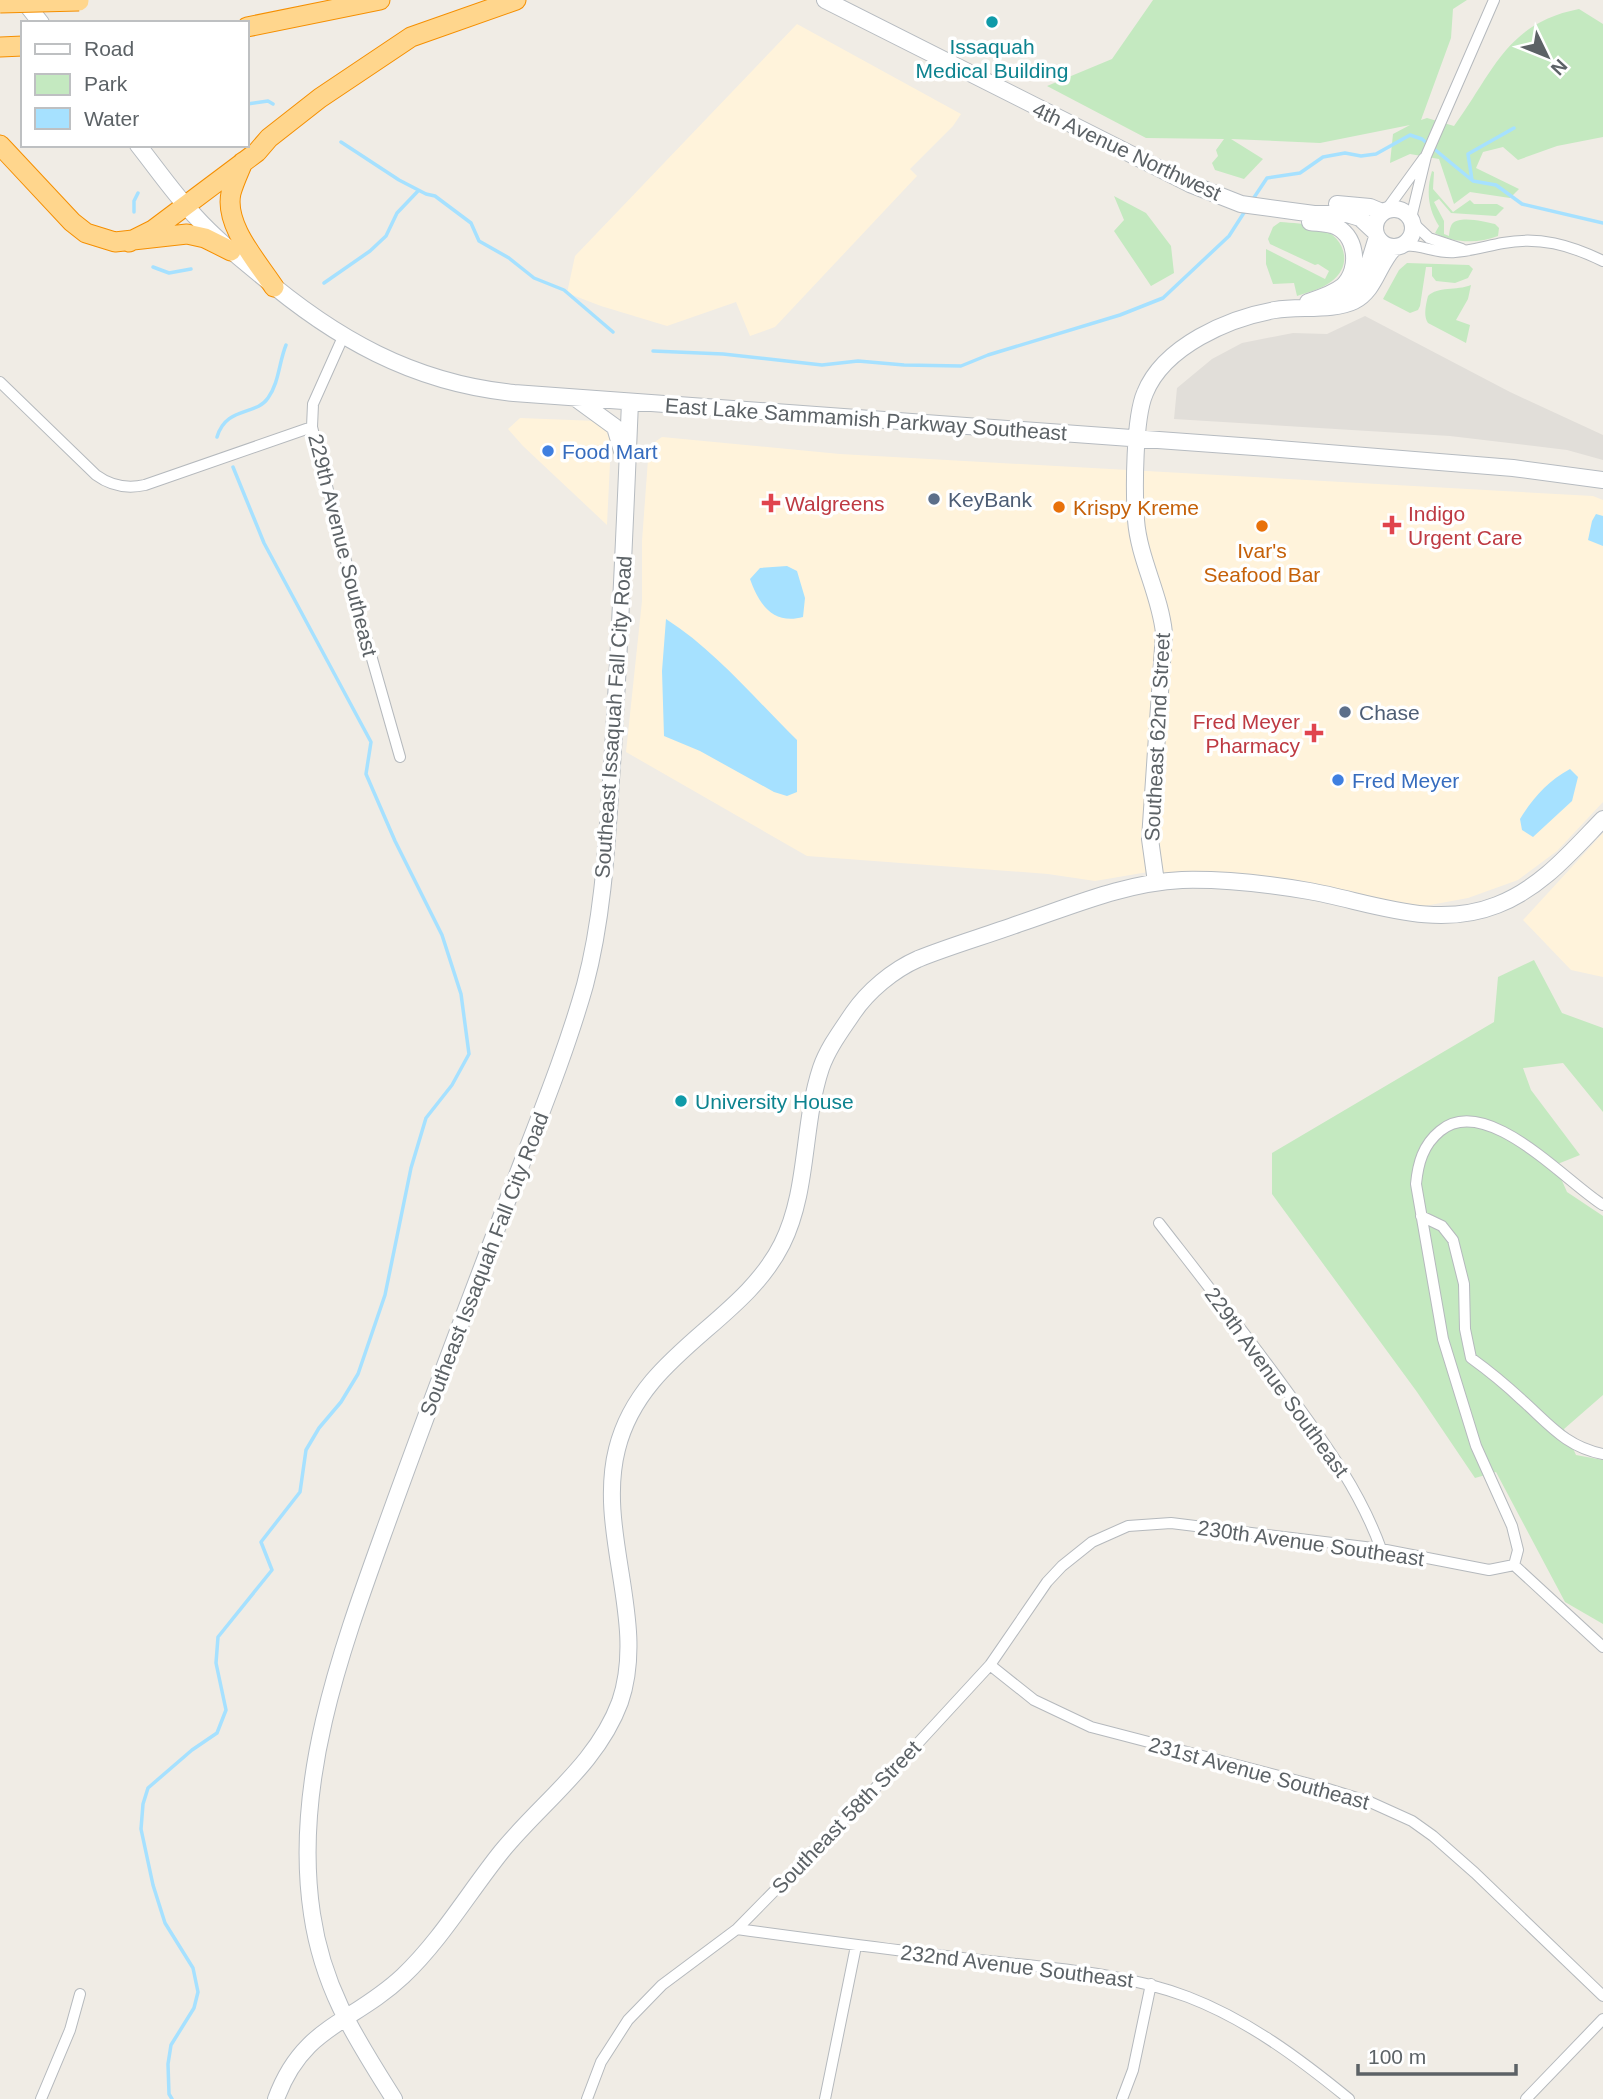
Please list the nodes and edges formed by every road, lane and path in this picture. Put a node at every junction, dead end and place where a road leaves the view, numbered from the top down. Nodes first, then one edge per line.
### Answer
1 (23, 0) edge
2 (92, 0) edge
3 (380, 0) edge
4 (516, 0) edge
5 (825, 0) edge
6 (1494, 0) edge
7 (79, 1) edge
8 (0, 3) edge
9 (39, 21) edge
10 (248, 27) edge
11 (0, 145) edge
12 (140, 147) edge
13 (250, 157) junction
14 (1416, 176) junction
15 (186, 206) junction
16 (1265, 210) junction
17 (1284, 210) junction
18 (1385, 211) junction
19 (1412, 220) junction
20 (1376, 234) junction
21 (129, 242) junction
22 (1398, 246) junction
23 (231, 251) junction
24 (1468, 251) junction
25 (1603, 261) edge
26 (274, 287) junction
27 (1332, 306) junction
28 (1296, 307) junction
29 (343, 337) junction
30 (0, 382) edge
31 (574, 398) junction
32 (630, 402) junction
33 (312, 427) junction
34 (1137, 439) junction
35 (626, 478) junction
36 (1603, 480) edge
37 (400, 757) dead end
38 (1603, 819) edge
39 (1156, 882) junction
40 (1603, 1205) edge
41 (1421, 1216) junction
42 (1159, 1223) dead end
43 (1603, 1454) edge
44 (1107, 1533) joint
45 (1381, 1549) junction
46 (1514, 1565) junction
47 (1603, 1647) edge
48 (990, 1665) junction
49 (737, 1928) junction
50 (856, 1946) junction
51 (1151, 1984) junction
52 (80, 1994) dead end
53 (1603, 1996) edge
54 (344, 2018) junction
55 (1603, 2019) edge
56 (41, 2099) edge
57 (276, 2099) edge
58 (394, 2099) edge
59 (587, 2099) edge
60 (825, 2099) edge
61 (1122, 2099) edge
62 (1349, 2099) edge
63 (1526, 2099) edge

1 - 9 main road
2 - 7 highway
3 - 10 highway
4 - 13 highway
5 - 16 main road, 4th Avenue Northwest
6 - 14 street
7 - 8 highway, bridge
11 - 21 highway
12 - 15 main road, East Lake Sammamish Parkway Southeast
13 - 15 highway
13 - 26 highway
14 - 18 street
14 - 19 street
15 - 21 highway
15 - 23 main road, East Lake Sammamish Parkway Southeast
16 - 17 main road
16 - 28 main road
17 - 18 main road
17 - 20 main road
18 - 19 main road
18 - 20 main road
19 - 22 main road
19 - 24 street
20 - 22 main road
20 - 27 main road
21 - 23 highway
22 - 24 street
22 - 27 main road, Southeast 62nd Street
23 - 26 main road, East Lake Sammamish Parkway Southeast
24 - 25 street
26 - 29 main road, East Lake Sammamish Parkway Southeast
27 - 28 main road, Southeast 62nd Street
28 - 34 main road, Southeast 62nd Street
29 - 31 main road, East Lake Sammamish Parkway Southeast
29 - 33 street, 229th Avenue Southeast
30 - 33 street
31 - 32 main road, East Lake Sammamish Parkway Southeast
31 - 35 main road
32 - 34 main road, East Lake Sammamish Parkway Southeast
32 - 35 main road, Southeast Issaquah Fall City Road
33 - 37 street, 229th Avenue Southeast
34 - 36 main road, East Lake Sammamish Parkway Southeast
34 - 39 main road, Southeast 62nd Street
35 - 54 main road, Southeast Issaquah Fall City Road
38 - 39 main road
39 - 54 main road
40 - 41 street
41 - 43 street
41 - 46 street
42 - 45 street, 229th Avenue Southeast
44 - 45 street, 230th Avenue Southeast
44 - 48 street, Southeast 58th Street
45 - 46 street, 230th Avenue Southeast
46 - 47 street
48 - 49 street, Southeast 58th Street
48 - 53 street, 231st Avenue Southeast
49 - 50 street, 232nd Avenue Southeast
49 - 59 street, Southeast 58th Street
50 - 51 street, 232nd Avenue Southeast
50 - 60 street
51 - 61 street
51 - 62 street, 232nd Avenue Southeast
52 - 56 street
54 - 57 main road
54 - 58 main road, Southeast Issaquah Fall City Road
55 - 63 street

